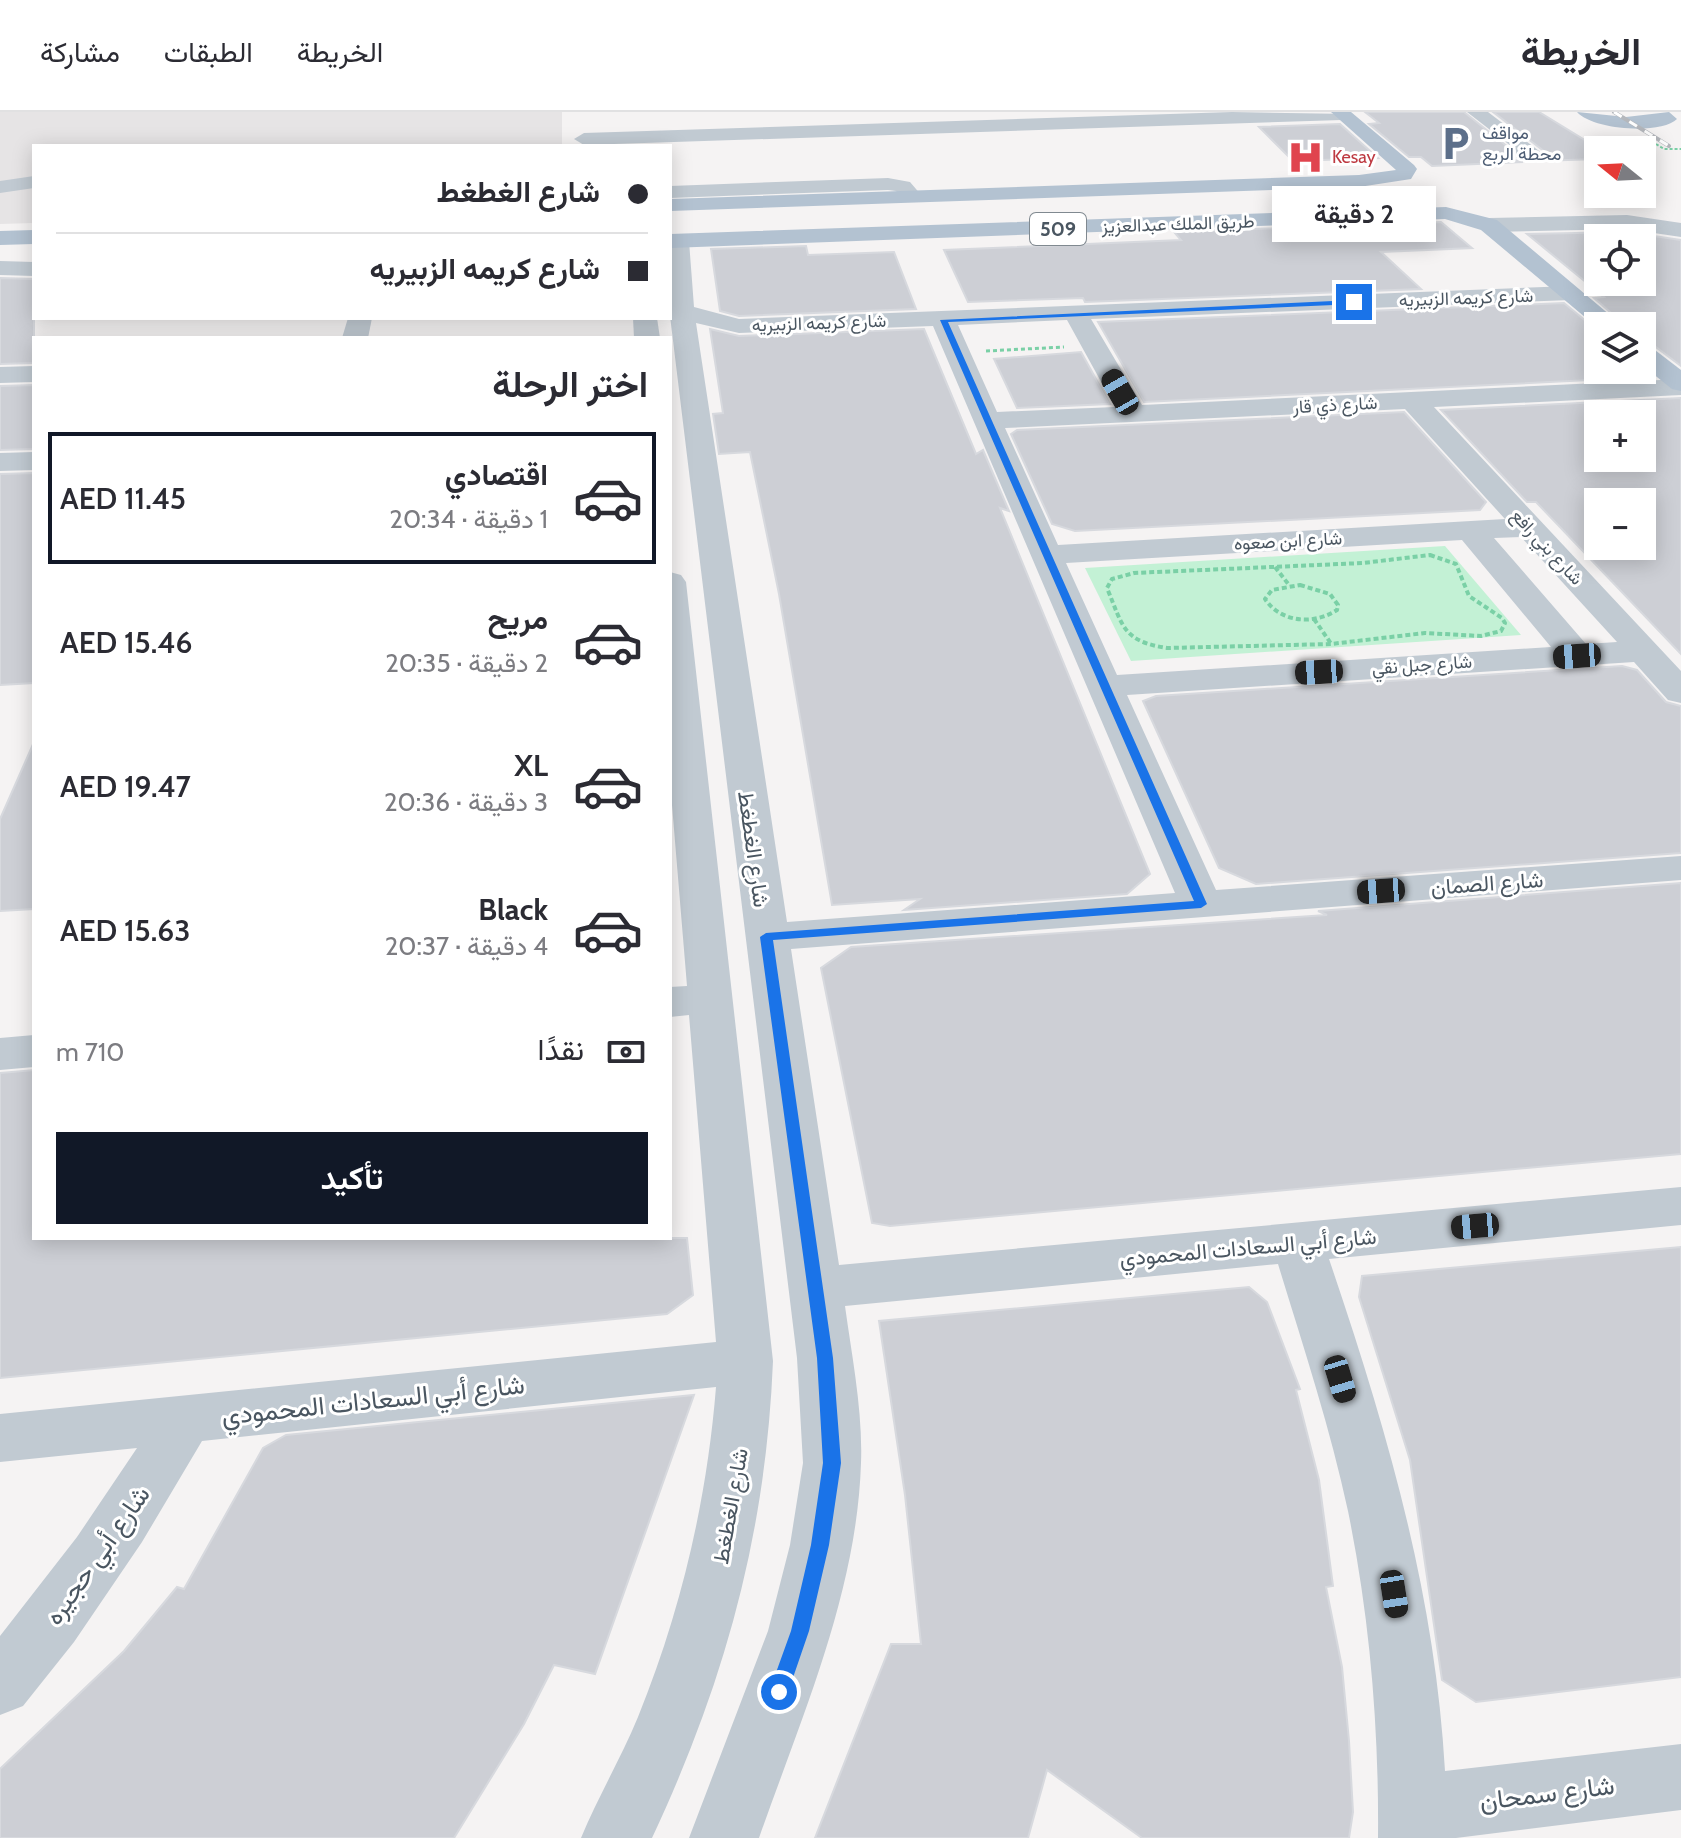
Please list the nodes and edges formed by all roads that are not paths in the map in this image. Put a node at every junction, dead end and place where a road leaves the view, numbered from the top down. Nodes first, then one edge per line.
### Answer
1 (710, 112) edge
2 (1476, 112) edge
3 (1586, 112) edge
4 (1655, 112) edge
5 (1341, 113) edge
6 (1131, 116) edge
7 (917, 120) edge
8 (715, 135) junction
9 (583, 137) edge
10 (1523, 154) dead end
11 (32, 182) edge
12 (0, 187) edge
13 (672, 192) edge
14 (911, 196) junction
15 (1489, 225) junction
16 (1681, 230) edge
17 (32, 234) edge
18 (0, 236) edge
19 (0, 257) edge
20 (32, 260) edge
21 (32, 260) edge
22 (0, 266) edge
23 (32, 269) edge
24 (672, 278) edge
25 (672, 279) edge
26 (672, 282) edge
27 (1571, 293) junction
28 (672, 306) edge
29 (1594, 312) edge
30 (1076, 314) junction
31 (943, 320) junction
32 (739, 326) junction
33 (680, 360) edge
34 (1656, 364) edge
35 (32, 374) edge
36 (0, 375) edge
37 (1681, 385) edge
38 (1413, 401) junction
39 (1133, 414) junction
40 (988, 421) junction
41 (32, 461) edge
42 (0, 462) edge
43 (1528, 527) junction
44 (1470, 530) junction
45 (1047, 555) junction
46 (672, 622) edge
47 (1643, 651) junction
48 (1577, 656) junction
49 (1105, 686) junction
50 (1681, 692) edge
51 (1681, 868) edge
52 (1201, 904) junction
53 (766, 937) junction
54 (691, 1000) edge
55 (32, 1051) edge
56 (0, 1054) edge
57 (786, 1077) junction
58 (719, 1084) junction
59 (1681, 1206) edge
60 (1298, 1243) junction
61 (815, 1288) junction
62 (745, 1361) junction
63 (184, 1420) junction
64 (0, 1438) edge
65 (0, 1684) edge
66 (1681, 1777) edge
67 (1413, 1823) edge
68 (616, 1838) edge
69 (724, 1838) edge

1 - 8 street
2 - 10 street
3 - 4 main road
5 - 6 street
5 - 14 main road, طريق الملك عبدالعزيز / 509
6 - 7 street
7 - 8 street
8 - 9 street
11 - 12 street
13 - 14 street
14 - 24 main road, طريق الملك عبدالعزيز / 509
15 - 16 street
15 - 25 main road, طريق الملك عبدالعزيز / 509
15 - 27 main road
17 - 18 main road
19 - 20 main road
21 - 22 main road
22 - 23 street
26 - 32 street, شارع كريمه الزبيريه
27 - 29 main road
27 - 30 street, شارع كريمه الزبيريه
28 - 33 street, شارع الغطغط
30 - 31 street, شارع كريمه الزبيريه
30 - 39 street
31 - 32 street, شارع كريمه الزبيريه
31 - 40 street
32 - 33 street, شارع كريمه الزبيريه
33 - 53 street, شارع الغطغط
34 - 37 main road
35 - 36 street
37 - 38 street, شارع ذي قار
38 - 39 street, شارع ذي قار
38 - 43 street, شارع بني رافع
39 - 40 street, شارع ذي قار
40 - 45 street
41 - 42 street
43 - 44 street, شارع ابن صعوه
43 - 47 street, شارع بني رافع
44 - 45 street, شارع ابن صعوه
44 - 48 street
45 - 49 street
46 - 54 street, شارع الغطغط
47 - 48 street, شارع جبل نقي
47 - 50 street, شارع بني رافع
48 - 49 street, شارع جبل نقي
49 - 52 street
51 - 52 street, شارع الصمان
52 - 53 street, شارع الصمان
53 - 57 street, شارع الغطغط
54 - 58 street, شارع الغطغط
55 - 56 street
57 - 58 street
57 - 61 street, شارع الغطغط
58 - 62 street, شارع الغطغط
59 - 60 street, شارع أبي السعادات المحمودي
60 - 61 street, شارع أبي السعادات المحمودي
60 - 67 street
61 - 69 street, شارع الغطغط
62 - 63 street, شارع أبي السعادات المحمودي
62 - 68 street, شارع الغطغط
63 - 64 street, شارع أبي السعادات المحمودي
63 - 65 street, شارع أبي حجيره
66 - 67 street, شارع سمحان

